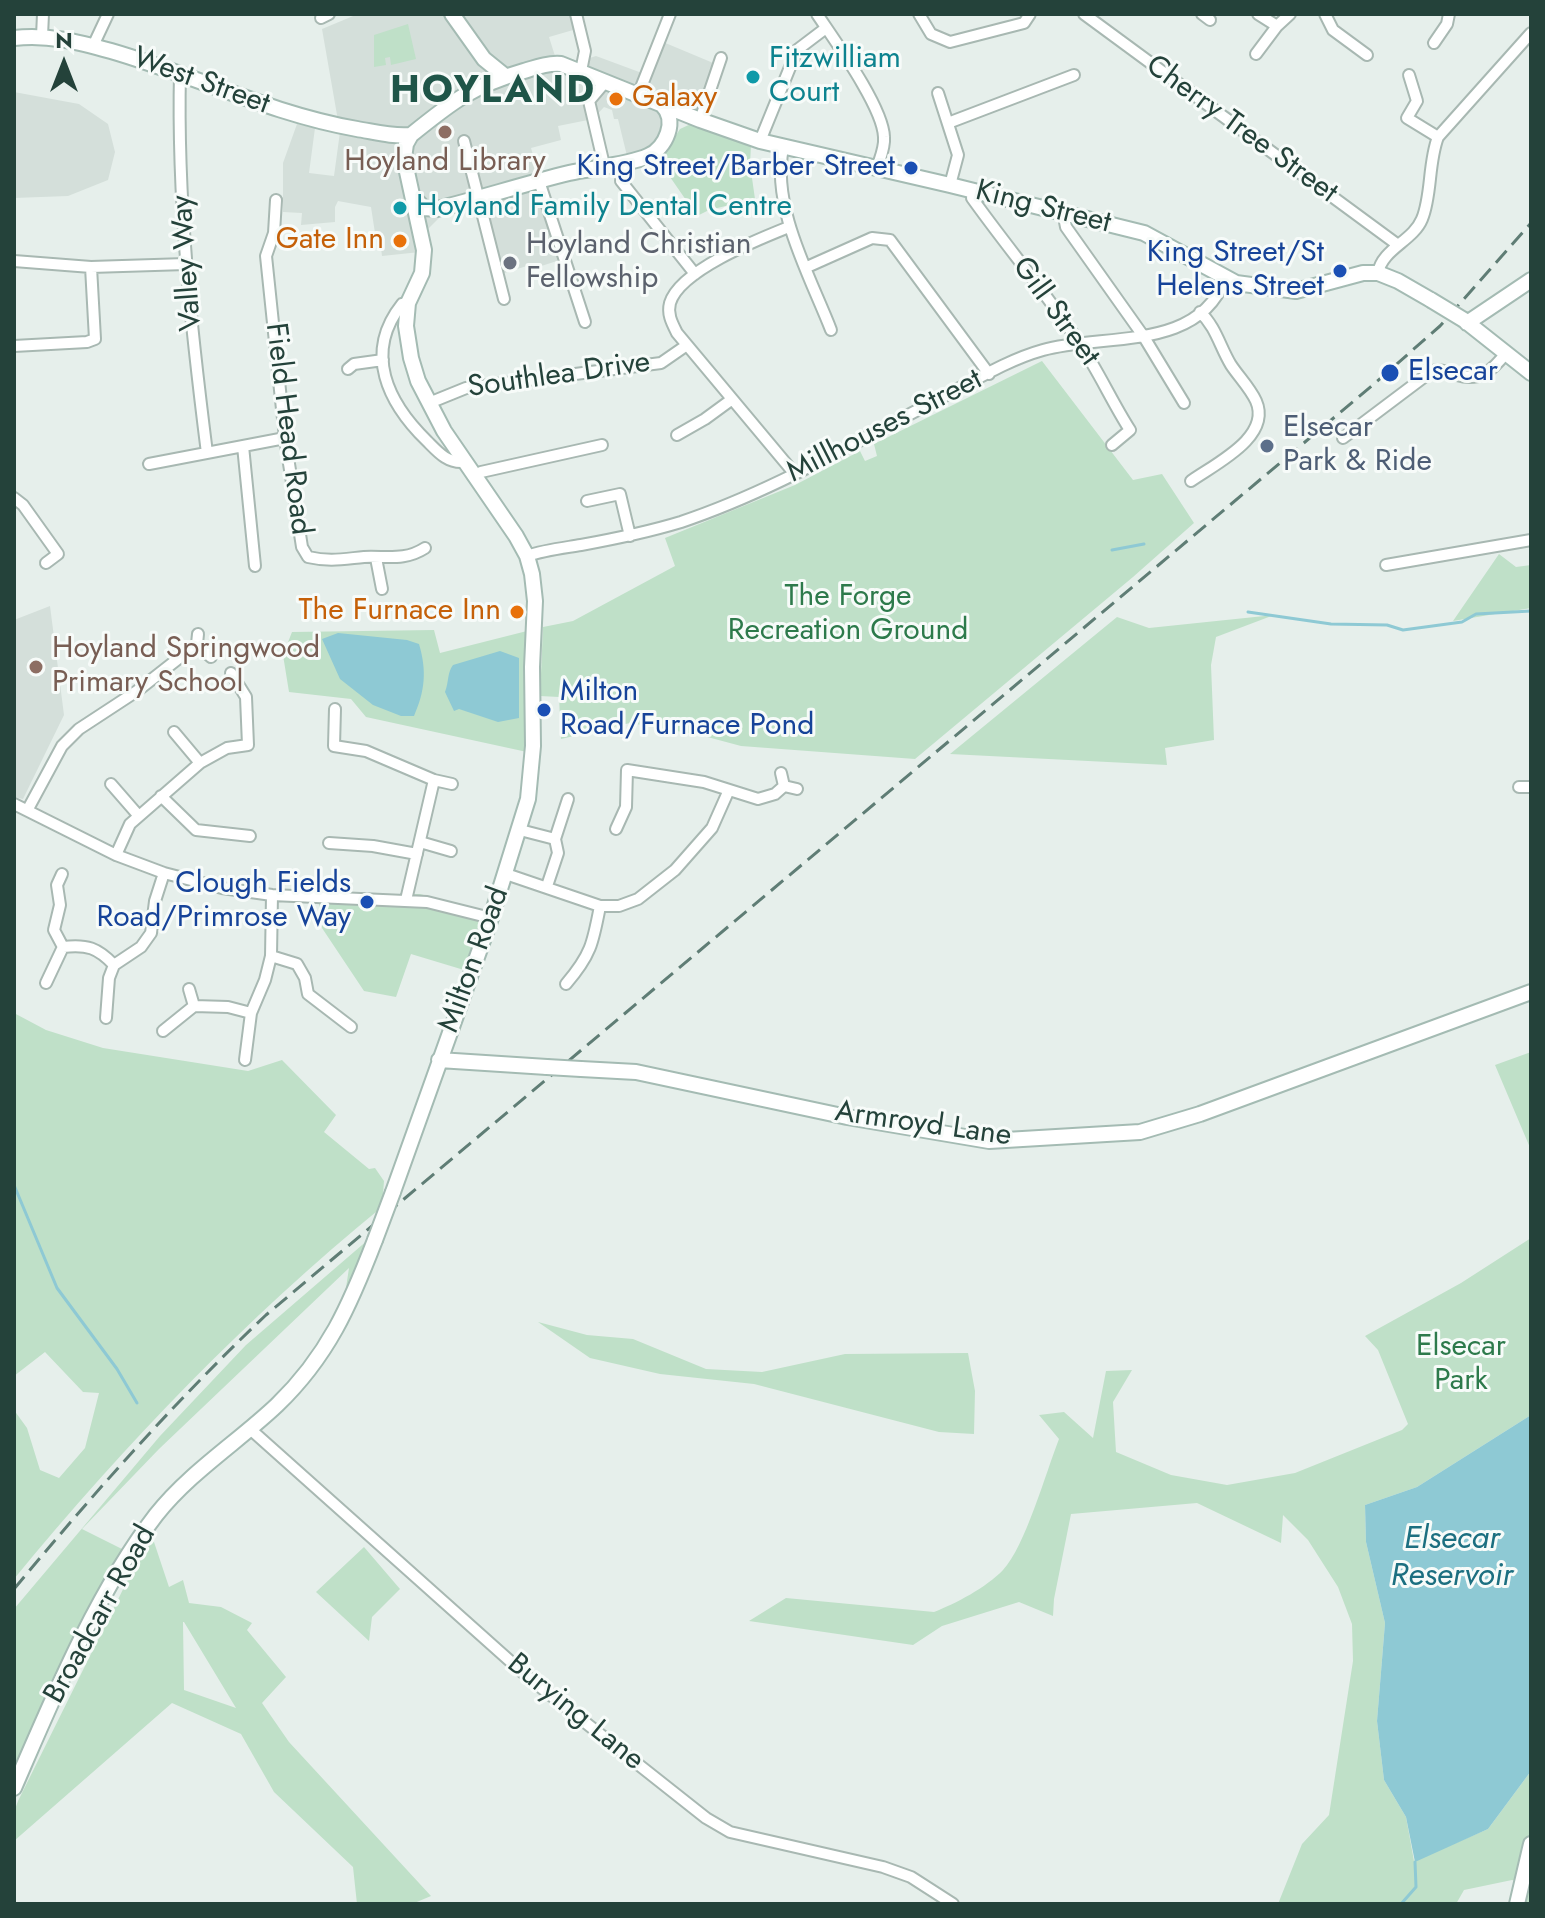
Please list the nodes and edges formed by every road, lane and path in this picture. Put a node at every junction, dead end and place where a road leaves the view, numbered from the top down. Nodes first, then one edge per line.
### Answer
1 (43, 14) edge
2 (108, 14) edge
3 (452, 14) edge
4 (670, 14) edge
5 (817, 14) edge
6 (919, 14) edge
7 (1030, 14) edge
8 (1084, 14) edge
9 (1258, 14) edge
10 (1290, 14) edge
11 (1325, 14) edge
12 (1449, 14) edge
13 (578, 15) edge
14 (1277, 26) junction
15 (826, 28) junction
16 (1531, 33) edge
17 (42, 36) junction
18 (14, 38) edge
19 (1434, 43) dead end
20 (93, 46) junction
21 (1256, 54) dead end
22 (1367, 55) dead end
23 (721, 58) dead end
24 (484, 59) junction
25 (581, 71) junction
26 (180, 73) junction
27 (1074, 75) dead end
28 (1409, 75) dead end
29 (505, 76) junction
30 (606, 81) junction
31 (469, 91) junction
32 (938, 93) dead end
33 (638, 95) junction
34 (662, 105) junction
35 (700, 120) junction
36 (948, 123) junction
37 (669, 129) junction
38 (387, 135) junction
39 (411, 135) junction
40 (1438, 137) junction
41 (464, 141) dead end
42 (760, 141) junction
43 (783, 148) junction
44 (404, 158) junction
45 (604, 165) junction
46 (877, 168) junction
47 (539, 181) junction
48 (621, 181) dead end
49 (950, 185) junction
50 (973, 190) junction
51 (412, 195) junction
52 (480, 197) junction
53 (276, 200) dead end
54 (443, 207) junction
55 (1063, 212) junction
56 (789, 227) junction
57 (422, 233) junction
58 (1398, 245) junction
59 (14, 261) edge
60 (186, 264) junction
61 (91, 267) junction
62 (807, 267) junction
63 (1378, 273) junction
64 (695, 274) junction
65 (1225, 279) junction
66 (1531, 280) edge
67 (504, 299) dead end
68 (408, 303) junction
69 (1200, 312) junction
70 (1466, 321) junction
71 (585, 322) dead end
72 (831, 330) dead end
73 (1144, 337) junction
74 (1080, 343) junction
75 (687, 345) junction
76 (14, 346) edge
77 (1506, 353) junction
78 (383, 360) junction
79 (348, 369) dead end
80 (1531, 373) edge
81 (989, 374) junction
82 (731, 400) junction
83 (429, 403) junction
84 (1184, 403) dead end
85 (677, 435) dead end
86 (285, 438) junction
87 (1343, 438) dead end
88 (602, 445) dead end
89 (1112, 445) dead end
90 (243, 446) junction
91 (207, 453) junction
92 (463, 462) junction
93 (149, 464) dead end
94 (794, 473) junction
95 (473, 476) junction
96 (1191, 481) dead end
97 (14, 498) edge
98 (587, 501) dead end
99 (630, 536) junction
100 (1531, 540) edge
101 (425, 548) dead end
102 (527, 556) junction
103 (376, 558) junction
104 (46, 563) dead end
105 (1386, 565) dead end
106 (255, 566) dead end
107 (382, 589) dead end
108 (211, 657) dead end
109 (231, 673) dead end
110 (335, 709) dead end
111 (174, 732) dead end
112 (200, 763) junction
113 (781, 773) dead end
114 (434, 780) junction
115 (111, 784) dead end
116 (452, 784) dead end
117 (784, 786) junction
118 (797, 789) dead end
119 (728, 792) junction
120 (161, 796) junction
121 (568, 799) dead end
122 (14, 804) edge
123 (28, 809) junction
124 (138, 815) junction
125 (616, 829) dead end
126 (520, 830) junction
127 (250, 836) dead end
128 (555, 839) junction
129 (420, 842) junction
130 (329, 843) dead end
131 (451, 851) dead end
132 (417, 854) junction
133 (116, 855) junction
134 (164, 873) junction
135 (62, 874) dead end
136 (506, 874) junction
137 (547, 886) junction
138 (272, 895) junction
139 (406, 900) junction
140 (600, 906) junction
141 (491, 918) junction
142 (63, 947) junction
143 (271, 956) junction
144 (114, 965) junction
145 (46, 983) dead end
146 (566, 984) dead end
147 (189, 989) dead end
148 (1531, 992) edge
149 (194, 1006) junction
150 (251, 1013) junction
151 (106, 1018) dead end
152 (351, 1027) dead end
153 (163, 1031) dead end
154 (245, 1060) dead end
155 (439, 1060) junction
156 (249, 1428) junction
157 (14, 1788) edge
158 (1531, 1844) edge
159 (953, 1904) edge
160 (1517, 1904) edge

1 - 17 street
2 - 20 street
3 - 24 street
4 - 33 street
5 - 15 street
6 - 7 street
8 - 58 street, Cherry Tree Street
9 - 14 street
10 - 14 street
11 - 22 street
12 - 19 street
13 - 25 street
14 - 21 street
15 - 42 street
15 - 46 street
16 - 40 street
17 - 18 street, West Street
17 - 20 street, West Street
20 - 26 street, West Street
23 - 35 street
24 - 29 street
24 - 31 street
25 - 29 street, King Street
25 - 30 street, King Street
26 - 38 street, West Street
26 - 60 street, Valley Way
27 - 36 street
28 - 40 street
29 - 31 street, King Street
30 - 33 street, King Street
30 - 45 street
31 - 39 street
32 - 36 street
33 - 34 street, King Street
34 - 35 street, King Street
34 - 37 street
35 - 37 street
35 - 42 street, King Street
36 - 49 street
37 - 45 street
38 - 39 street, West Street
38 - 44 street
39 - 44 street
40 - 58 street
41 - 52 street
42 - 43 street, King Street
43 - 46 street, King Street
43 - 56 street
44 - 51 street, Milton Road
45 - 47 street
46 - 49 street, King Street
47 - 52 street
47 - 71 street
48 - 64 street
49 - 50 street, King Street
50 - 55 street, King Street
50 - 74 street, Gill Street
51 - 54 street
51 - 57 street, Milton Road
52 - 54 street
52 - 67 street
53 - 86 street, Field Head Road
54 - 57 street
55 - 65 street, King Street
55 - 73 street
56 - 62 street
56 - 64 street
57 - 68 street, Milton Road
58 - 63 street
59 - 61 street
60 - 61 street
60 - 91 street, Valley Way
61 - 76 street
62 - 72 street
62 - 81 street
63 - 65 street, King Street
63 - 70 street, bridge
64 - 75 street
65 - 69 street, Millhouses Street
66 - 70 street
68 - 78 street, Milton Road
68 - 83 street, Milton Road
69 - 73 street, Millhouses Street
69 - 96 street
70 - 77 street
73 - 74 street, Millhouses Street
73 - 84 street
74 - 81 street, Millhouses Street
74 - 89 street, Gill Street
75 - 82 street
75 - 83 street, Southlea Drive
77 - 80 street
77 - 87 street
78 - 79 street
78 - 92 street, Milton Road
81 - 94 street, Millhouses Street
82 - 85 street
82 - 94 street
83 - 92 street, Milton Road
86 - 90 street
86 - 103 street, Field Head Road
88 - 95 street
90 - 91 street
90 - 106 street
91 - 93 street
92 - 95 street, Milton Road
94 - 99 street, Millhouses Street
95 - 102 street, Milton Road
97 - 104 street
98 - 99 street
99 - 102 street, Millhouses Street
100 - 105 street
101 - 103 street, Field Head Road
102 - 126 street, Milton Road
103 - 107 street
108 - 123 street
109 - 112 street
110 - 114 street
111 - 112 street
112 - 120 street
113 - 117 street
114 - 116 street
114 - 129 street
115 - 124 street
117 - 118 street
117 - 119 street
119 - 125 street
119 - 140 street
120 - 124 street
120 - 127 street
121 - 128 street
122 - 123 street
123 - 133 street
124 - 133 street
126 - 128 street
126 - 136 street, Milton Road
128 - 137 street
129 - 131 street
129 - 132 street
130 - 132 street
132 - 139 street
133 - 134 street
134 - 138 street
134 - 144 street
135 - 142 street
136 - 137 street
136 - 141 street, Milton Road
137 - 140 street
138 - 139 street
138 - 143 street
139 - 141 street
140 - 146 street
141 - 155 street, Milton Road
142 - 144 street
142 - 145 street
143 - 150 street
143 - 152 street
144 - 151 street
147 - 149 street
148 - 155 street, Armroyd Lane, bridge
149 - 150 street
149 - 153 street
150 - 154 street
155 - 156 street, Milton Road, bridge
156 - 157 street, Broadcarr Road
156 - 159 street, Burying Lane
158 - 160 street

